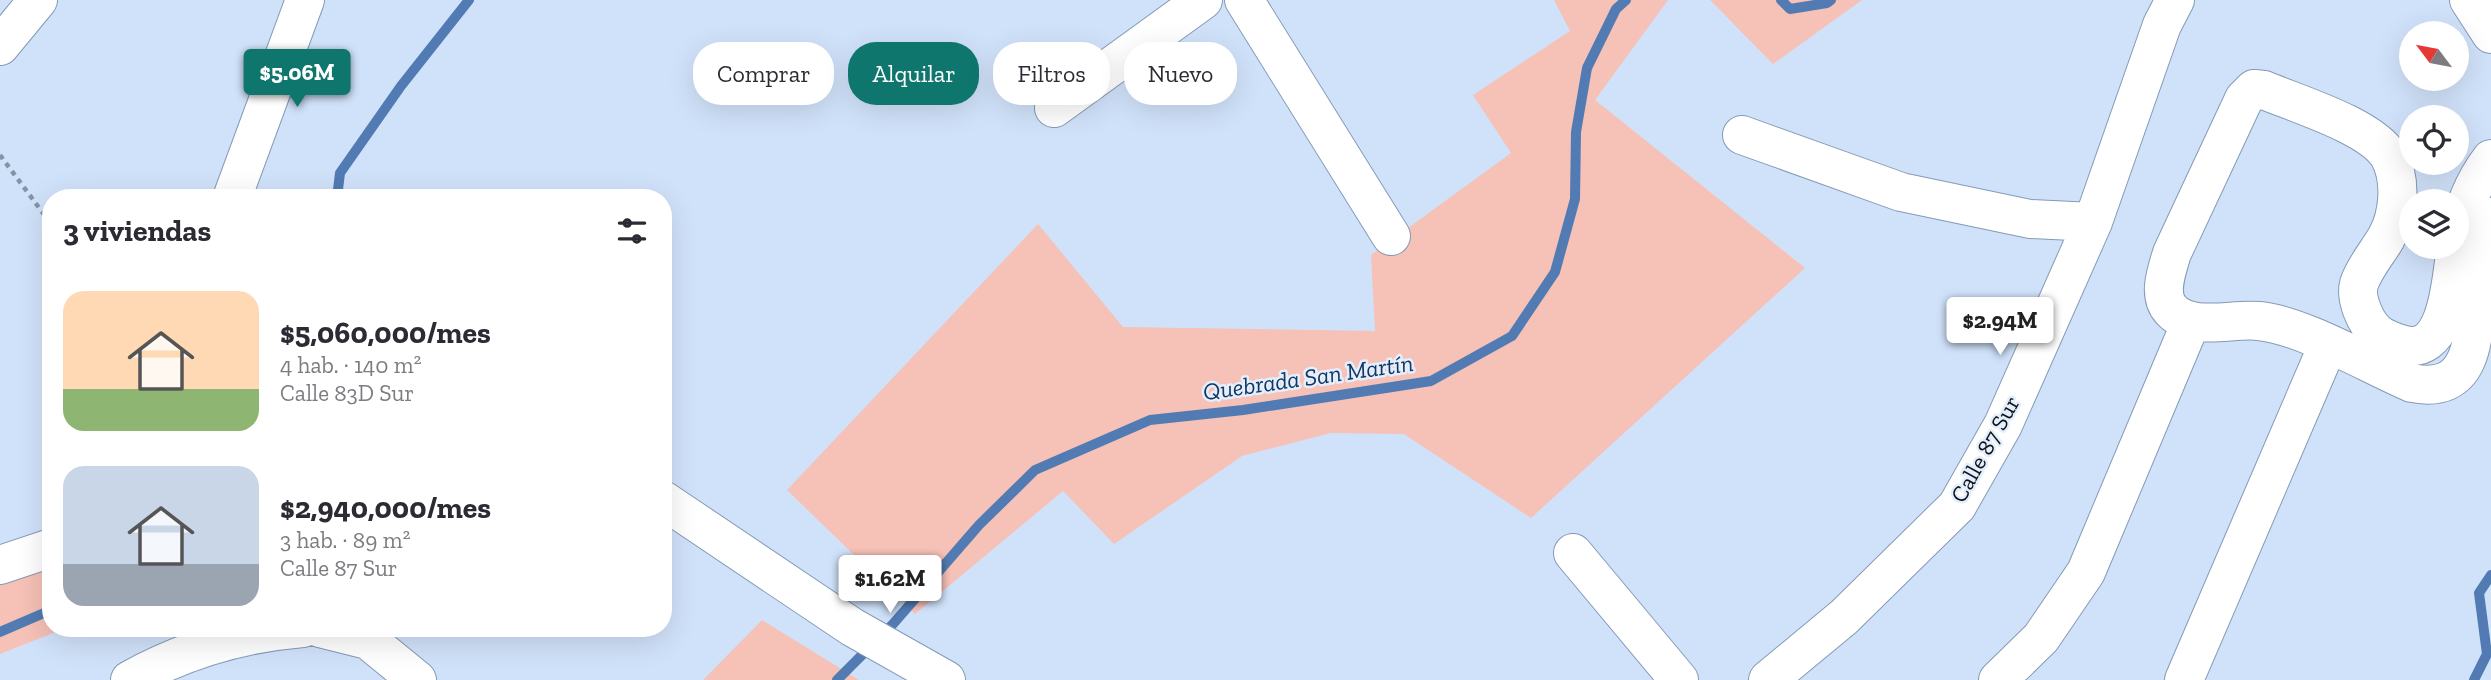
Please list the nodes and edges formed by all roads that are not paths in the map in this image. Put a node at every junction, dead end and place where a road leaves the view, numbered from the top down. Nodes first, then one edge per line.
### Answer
1 (38, 0) edge
2 (305, 0) edge
3 (1203, 0) edge
4 (1244, 0) edge
5 (2175, 0) edge
6 (2469, 0) edge
7 (2491, 34) edge
8 (0, 46) edge
9 (1054, 108) dead end
10 (1742, 135) dead end
11 (2491, 159) edge
12 (235, 189) edge
13 (2469, 197) edge
14 (2491, 217) edge
15 (2092, 222) junction
16 (1391, 236) dead end
17 (2454, 259) edge
18 (2191, 322) junction
19 (2328, 345) junction
20 (672, 506) edge
21 (42, 551) edge
22 (1573, 552) dead end
23 (0, 565) edge
24 (239, 637) edge
25 (356, 637) edge
26 (130, 680) edge
27 (417, 680) edge
28 (946, 680) edge
29 (1679, 680) edge
30 (1768, 680) edge
31 (1998, 680) edge
32 (2184, 680) edge

1 - 8 street
2 - 12 street
3 - 9 street
4 - 16 street
5 - 15 street, Calle 87 Sur
6 - 7 street
10 - 15 street
11 - 13 street
14 - 19 street
15 - 30 street, Calle 87 Sur
17 - 18 street
18 - 19 street
18 - 31 street
19 - 32 street
20 - 28 street
21 - 23 street
22 - 29 street
24 - 26 street
25 - 27 street

